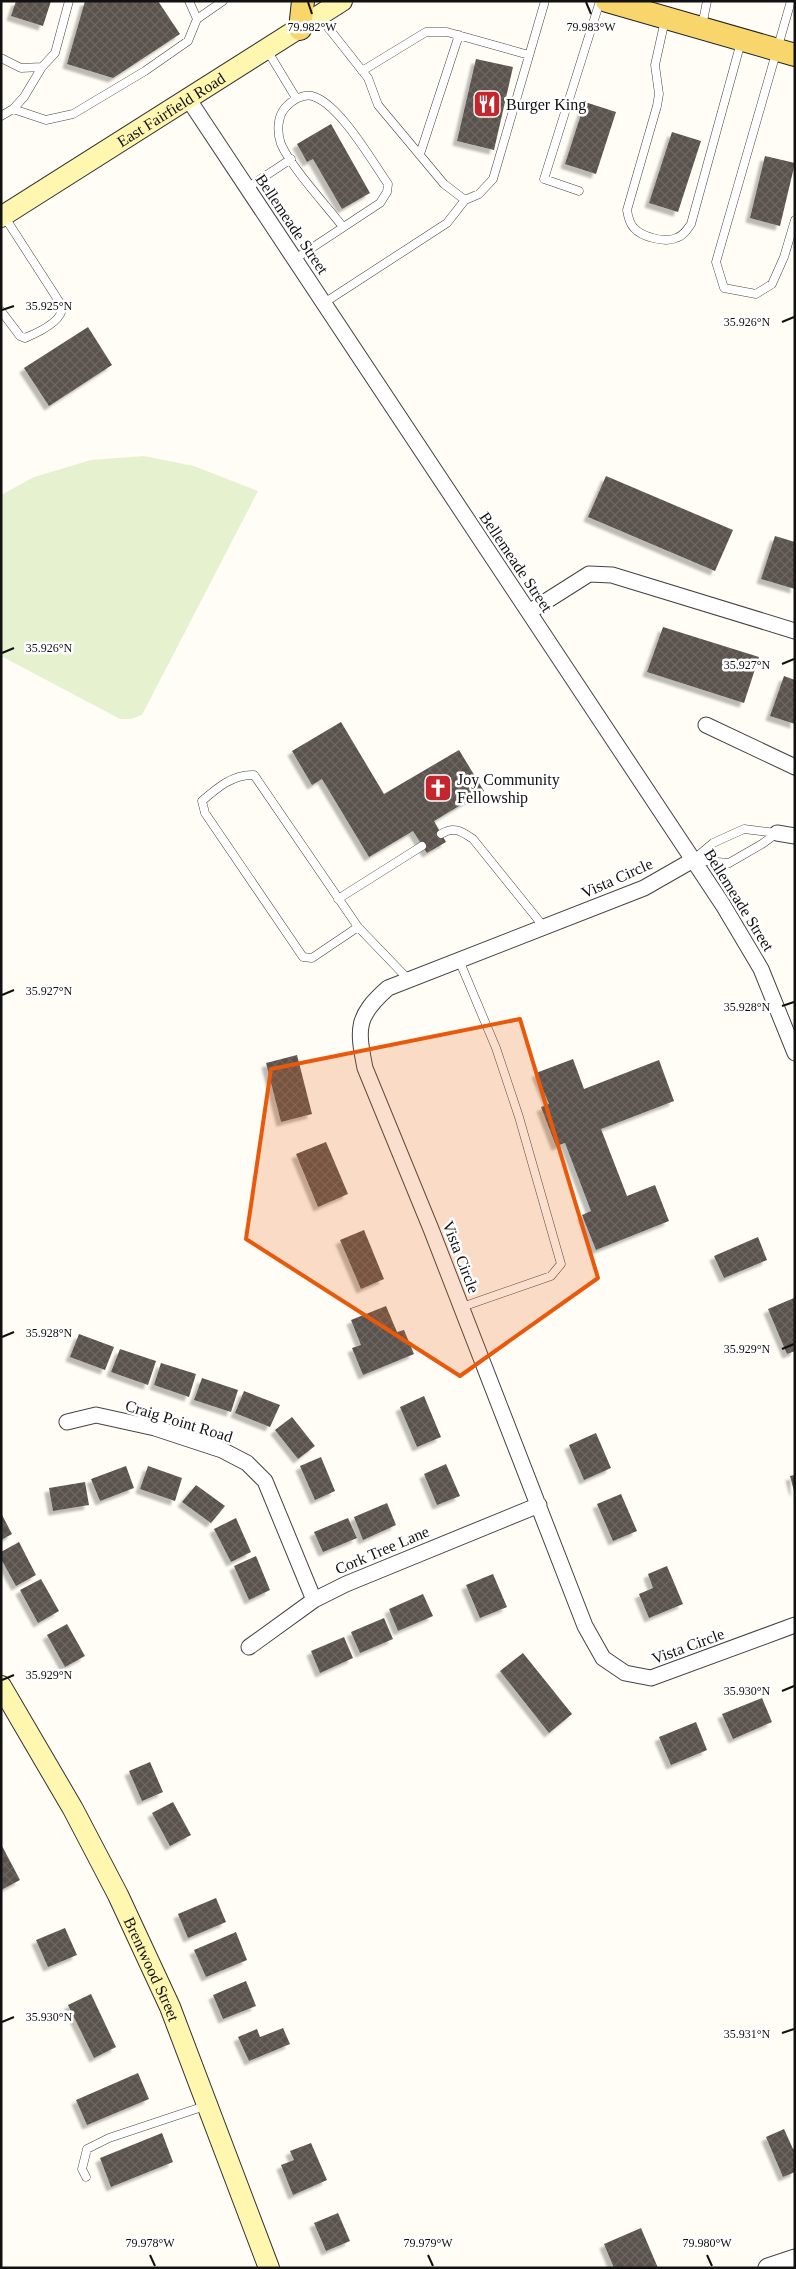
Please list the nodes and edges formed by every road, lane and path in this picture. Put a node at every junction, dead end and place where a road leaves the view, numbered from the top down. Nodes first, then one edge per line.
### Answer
1 (69, 1) edge
2 (189, 1) edge
3 (223, 1) edge
4 (342, 1) edge
5 (545, 1) edge
6 (600, 1) edge
7 (607, 1) edge
8 (708, 1) edge
9 (791, 1) edge
10 (311, 9) edge
11 (652, 10) edge
12 (197, 19) junction
13 (300, 28) joint
14 (701, 28) junction
15 (459, 35) junction
16 (742, 40) junction
17 (266, 50) junction
18 (786, 53) edge
19 (528, 55) junction
20 (1, 58) edge
21 (42, 67) junction
22 (362, 71) junction
23 (296, 98) junction
24 (189, 100) junction
25 (13, 109) junction
26 (1, 116) edge
27 (420, 154) junction
28 (291, 159) junction
29 (247, 188) junction
30 (578, 191) dead end
31 (465, 200) junction
32 (3, 217) edge
33 (795, 220) edge
34 (343, 227) junction
35 (294, 259) junction
36 (324, 303) junction
37 (1, 311) edge
38 (529, 612) junction
39 (795, 631) edge
40 (706, 725) dead end
41 (795, 766) edge
42 (777, 833) junction
43 (441, 834) dead end
44 (795, 836) edge
45 (422, 846) dead end
46 (693, 860) junction
47 (338, 899) junction
48 (358, 927) junction
49 (544, 927) junction
50 (459, 960) junction
51 (409, 980) junction
52 (795, 1053) edge
53 (462, 1308) junction
54 (67, 1422) dead end
55 (538, 1505) junction
56 (314, 1600) junction
57 (795, 1625) edge
58 (249, 1647) dead end
59 (1, 1686) edge
60 (207, 2105) junction
61 (86, 2177) dead end
62 (795, 2259) edge
63 (268, 2268) edge
64 (768, 2268) edge

1 - 21 lane
2 - 12 lane
3 - 12 lane
4 - 10 main road
5 - 19 lane
6 - 30 lane
7 - 11 main road
8 - 14 lane
9 - 18 lane
10 - 13 main road
10 - 22 lane
11 - 14 main road
11 - 16 lane
12 - 25 lane
13 - 17 main road, East Fairfield Road
14 - 16 main road
15 - 19 lane
15 - 22 lane
15 - 27 lane
16 - 18 main road
17 - 23 lane
17 - 24 main road, East Fairfield Road
18 - 33 lane
19 - 31 lane
20 - 21 lane
21 - 25 lane
22 - 27 lane
23 - 28 lane
23 - 34 lane
24 - 29 street, Bellemeade Street
24 - 32 main road, East Fairfield Road
25 - 26 lane
27 - 31 lane
28 - 29 lane
28 - 34 lane
29 - 35 street, Bellemeade Street
31 - 36 lane
32 - 37 lane
34 - 35 lane
35 - 36 street, Bellemeade Street
36 - 38 street, Bellemeade Street
38 - 39 street
38 - 46 street, Bellemeade Street
40 - 41 street
42 - 44 street
42 - 46 lane
42 - 46 lane
43 - 49 lane
45 - 47 lane
46 - 49 street, Vista Circle
46 - 52 street, Bellemeade Street
47 - 48 lane
47 - 48 lane
48 - 51 lane
49 - 50 street, Vista Circle
50 - 51 street, Vista Circle
50 - 53 lane
51 - 53 street, Vista Circle
53 - 55 street, Vista Circle
54 - 56 street, Craig Point Road
55 - 56 street, Cork Tree Lane
55 - 57 street, Vista Circle
56 - 58 street, Cork Tree Lane
59 - 60 main road, Brentwood Street
60 - 61 lane
60 - 63 main road, Brentwood Street
62 - 64 street

